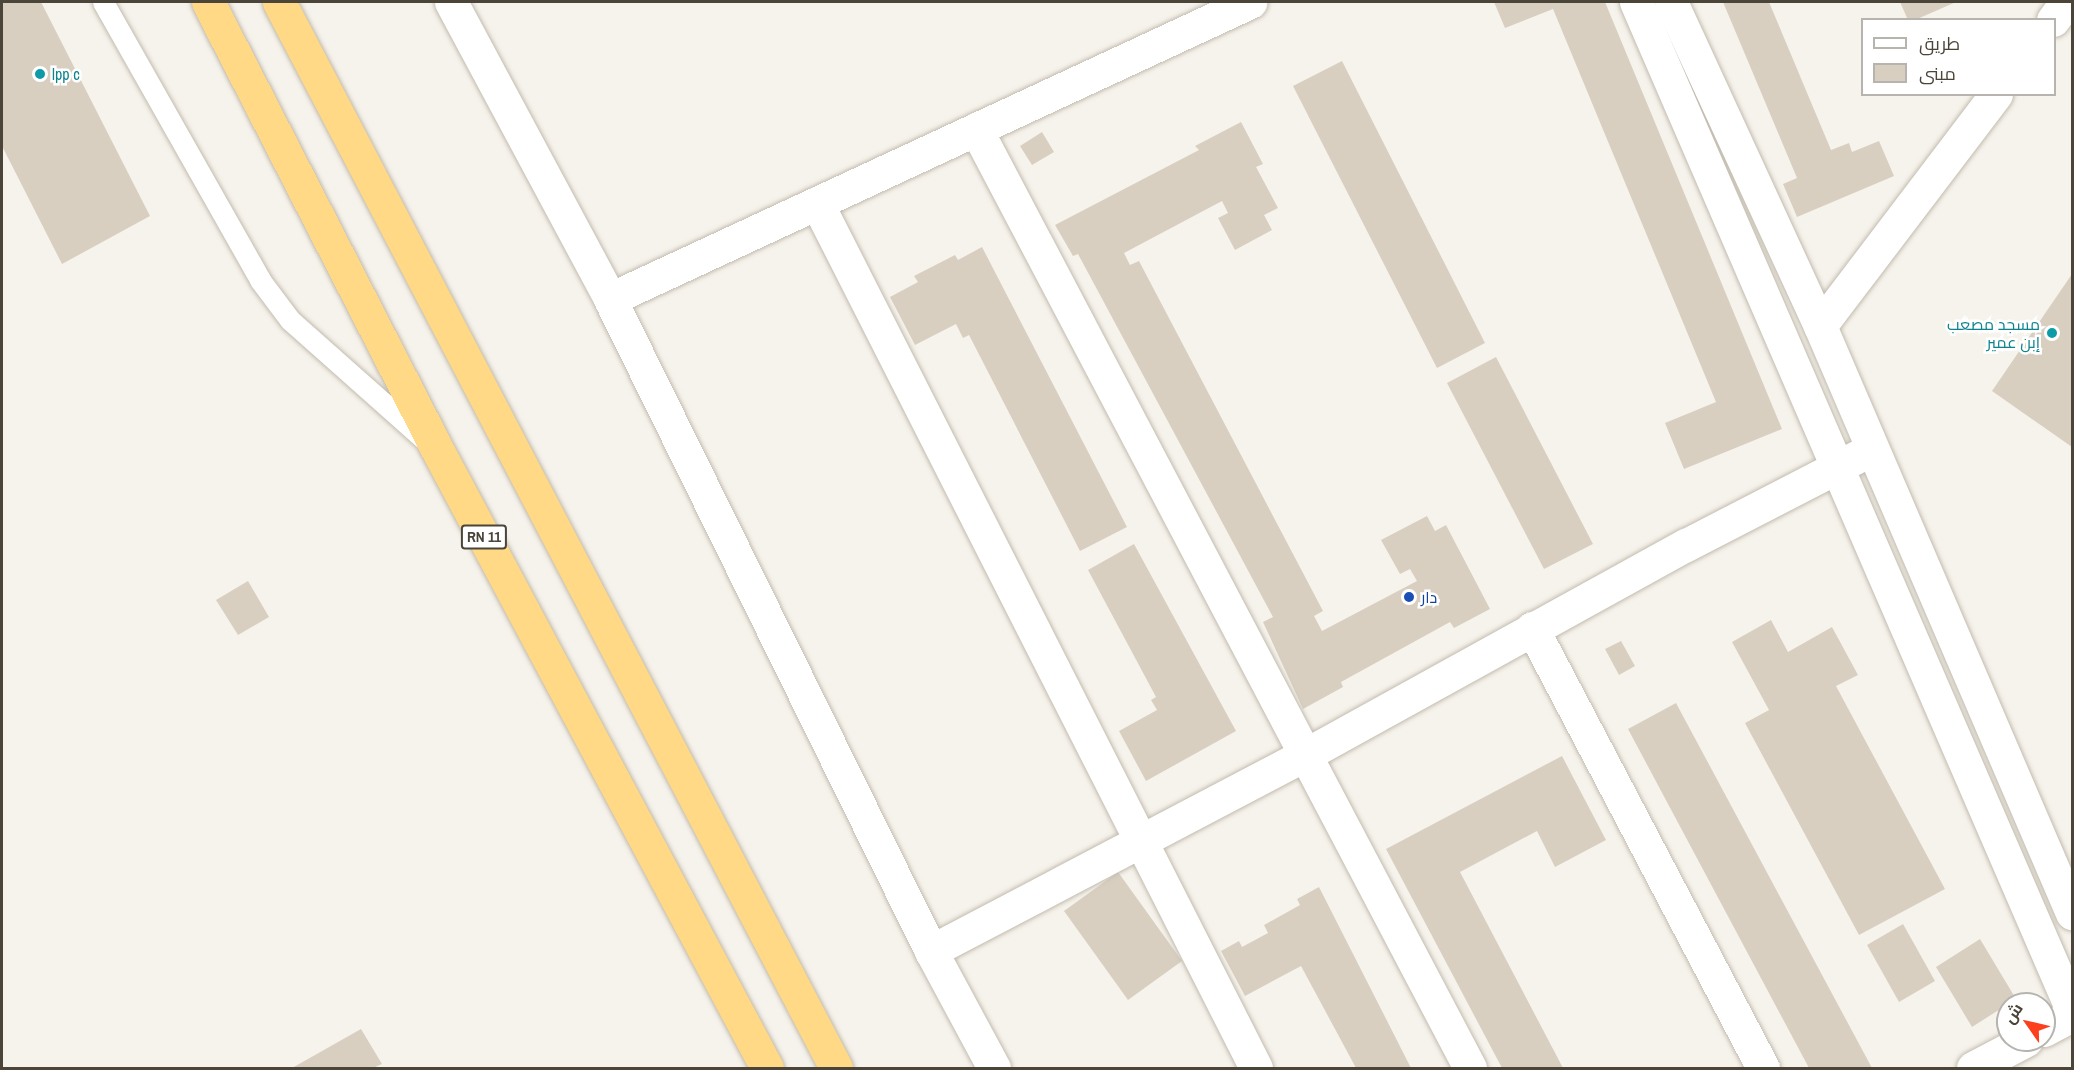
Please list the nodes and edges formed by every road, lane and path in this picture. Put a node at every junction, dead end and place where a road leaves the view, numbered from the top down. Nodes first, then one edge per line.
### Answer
1 (103, 2) edge
2 (208, 2) edge
3 (279, 2) edge
4 (451, 2) edge
5 (1250, 2) edge
6 (1636, 2) edge
7 (1671, 2) edge
8 (2066, 2) edge
9 (2054, 18) edge
10 (1994, 96) edge
11 (976, 129) junction
12 (817, 203) junction
13 (610, 299) junction
14 (1820, 326) junction
15 (1872, 449) junction
16 (439, 453) junction
17 (1836, 467) junction
18 (1532, 628) junction
19 (1305, 755) junction
20 (1141, 838) junction
21 (2073, 913) edge
22 (931, 951) junction
23 (2073, 1012) edge
24 (2056, 1023) edge
25 (2003, 1052) edge
26 (767, 1068) edge
27 (836, 1068) edge
28 (994, 1068) edge
29 (1256, 1068) edge
30 (1470, 1068) edge
31 (1763, 1068) edge
32 (1973, 1068) edge

1 - 16 lane
2 - 16 highway, RN 11
3 - 27 highway
4 - 13 street
5 - 11 street
6 - 17 street
7 - 14 street
8 - 9 street
10 - 14 street
11 - 12 street
11 - 19 street
12 - 13 street
12 - 20 street
13 - 22 street
14 - 15 street
15 - 17 street
15 - 21 street
16 - 26 highway, RN 11
17 - 18 street
17 - 23 street
18 - 19 street
18 - 31 street
19 - 20 street
19 - 30 street
20 - 22 street
20 - 29 street
22 - 28 street
23 - 24 street
25 - 32 street

